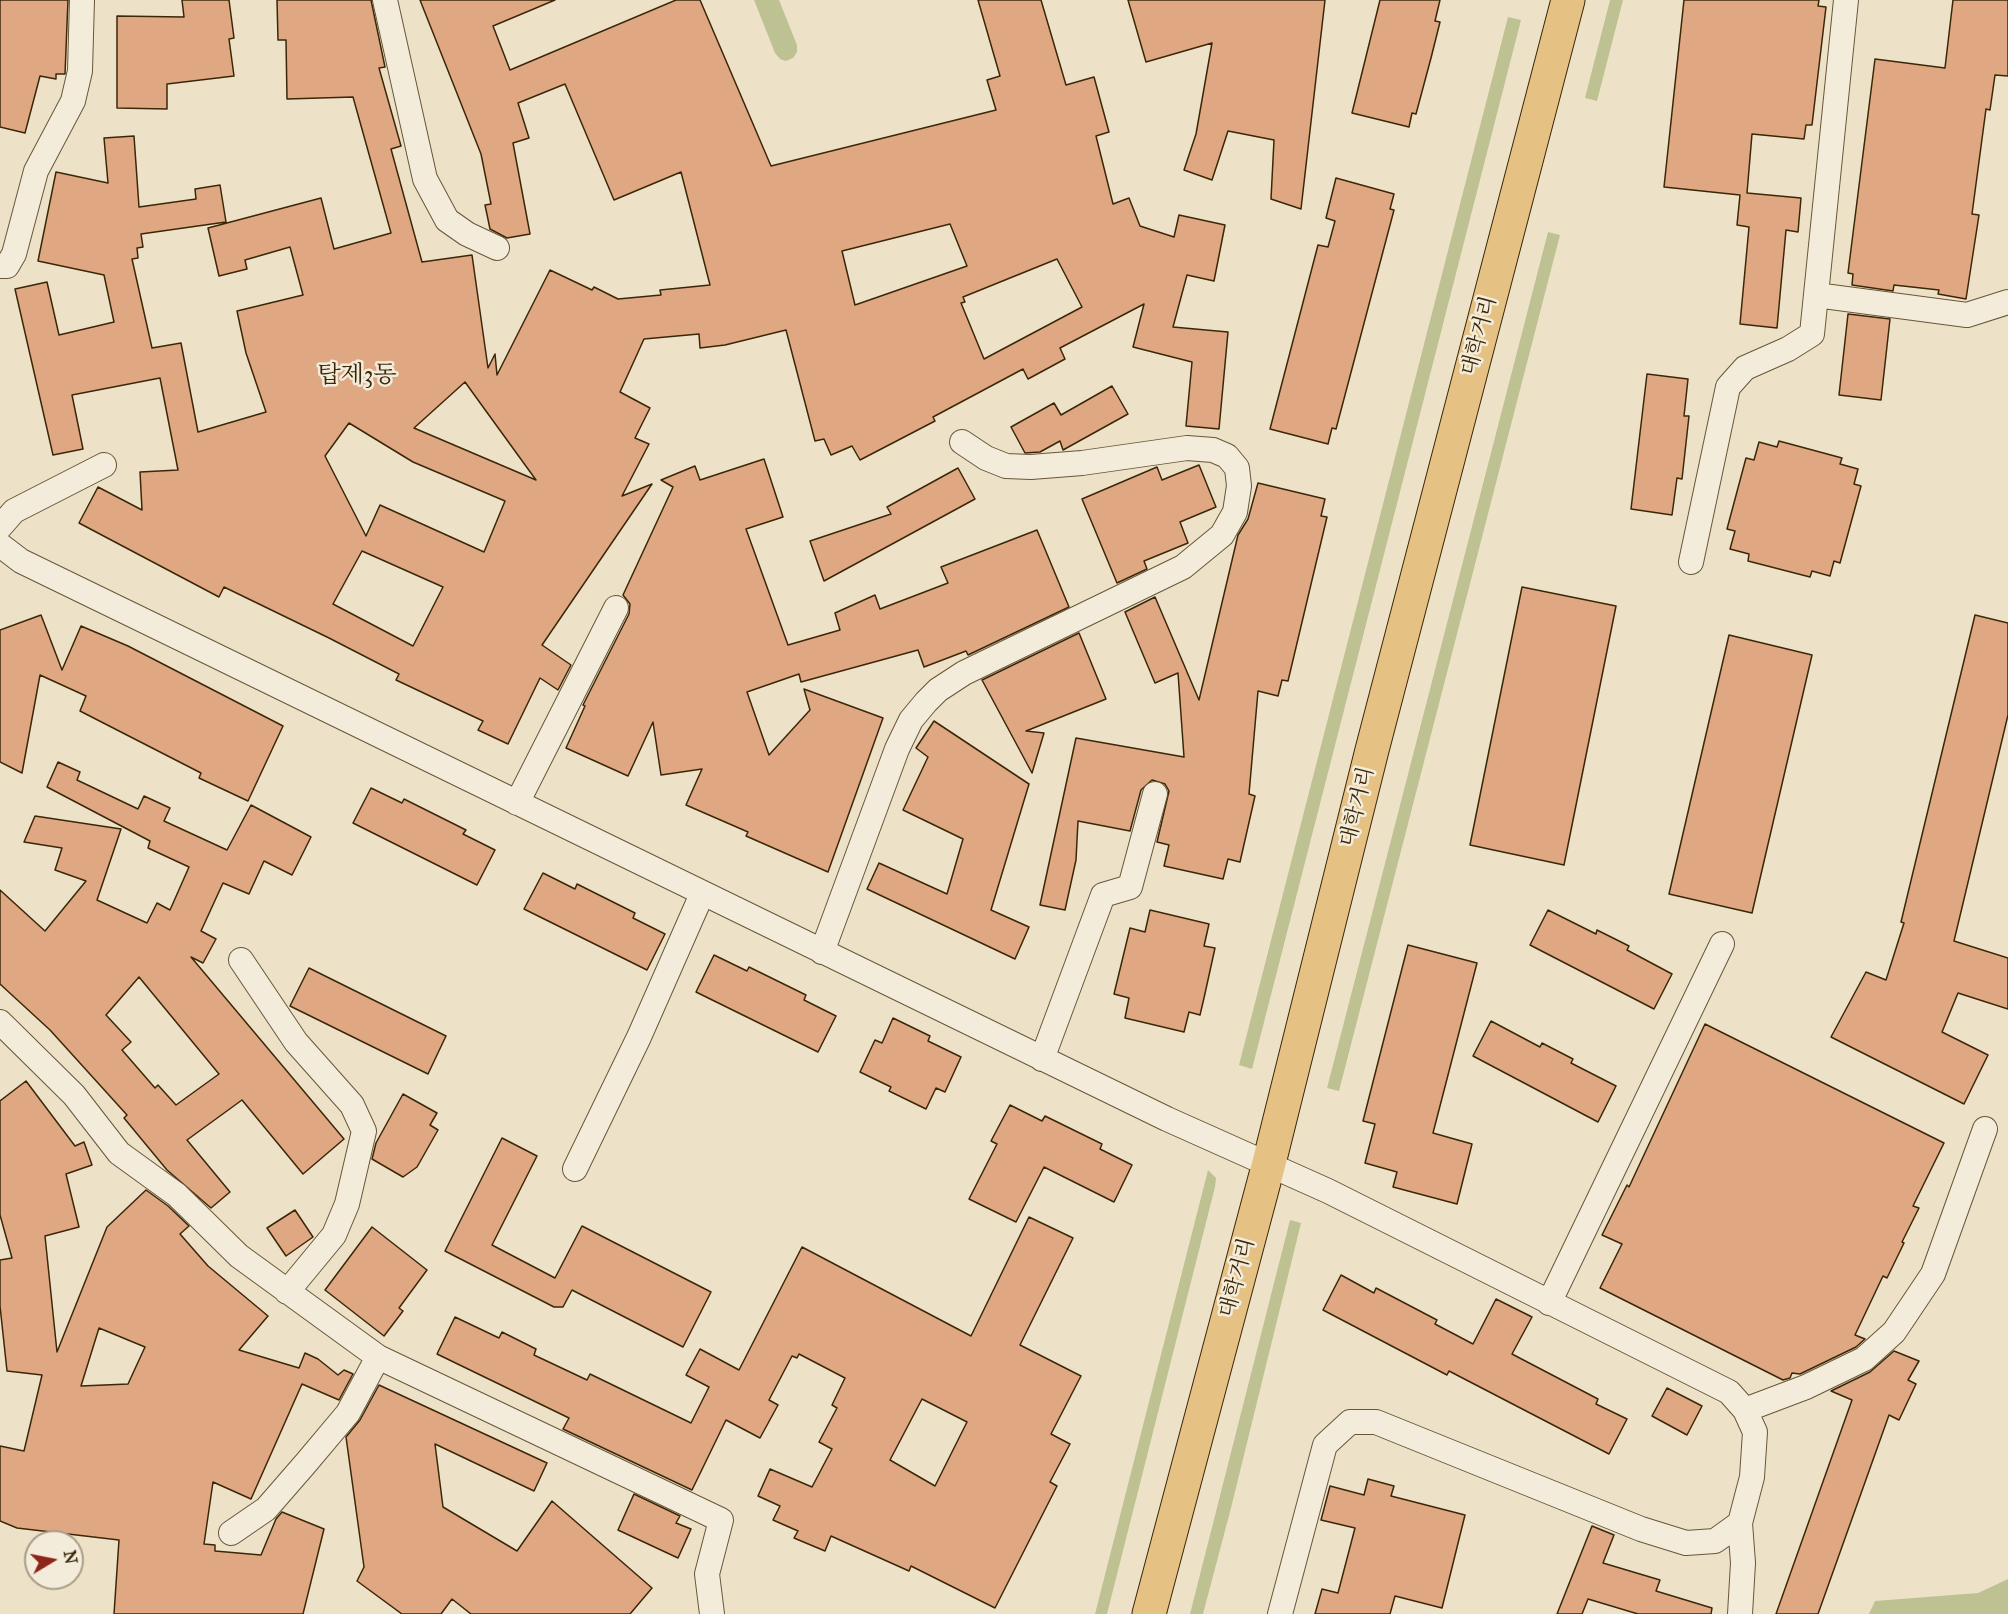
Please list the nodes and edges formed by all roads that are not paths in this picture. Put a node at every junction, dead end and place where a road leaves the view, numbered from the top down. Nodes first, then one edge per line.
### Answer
1 (82, 0) edge
2 (385, 0) edge
3 (1568, 0) edge
4 (1846, 0) edge
5 (497, 248) dead end
6 (0, 266) edge
7 (1816, 295) junction
8 (2008, 302) edge
9 (962, 442) dead end
10 (105, 465) dead end
11 (0, 527) edge
12 (0, 544) edge
13 (1691, 562) dead end
14 (616, 608) dead end
15 (1155, 794) dead end
16 (517, 803) junction
17 (702, 894) junction
18 (1722, 944) dead end
19 (822, 952) junction
20 (241, 960) dead end
21 (0, 1022) edge
22 (1042, 1059) junction
23 (1984, 1129) dead end
24 (1269, 1163) junction
25 (575, 1169) dead end
26 (287, 1292) junction
27 (1549, 1303) junction
28 (378, 1357) junction
29 (1745, 1410) junction
30 (1740, 1523) junction
31 (231, 1533) dead end
32 (712, 1614) edge
33 (1149, 1614) edge
34 (1280, 1614) edge
35 (1740, 1614) edge

1 - 6 street
2 - 5 street
3 - 24 main road, 대학거리
4 - 7 street
7 - 8 street
7 - 13 street
9 - 19 street
10 - 11 street
12 - 16 street
14 - 16 street
15 - 22 street
16 - 17 street
17 - 19 street
17 - 25 street
18 - 27 street
19 - 22 street
20 - 26 street
21 - 26 street
22 - 24 street
23 - 29 street
24 - 27 street
24 - 33 main road, 대학거리
26 - 28 street
27 - 29 street
28 - 31 street
28 - 32 street
29 - 30 street
30 - 34 street
30 - 35 street

